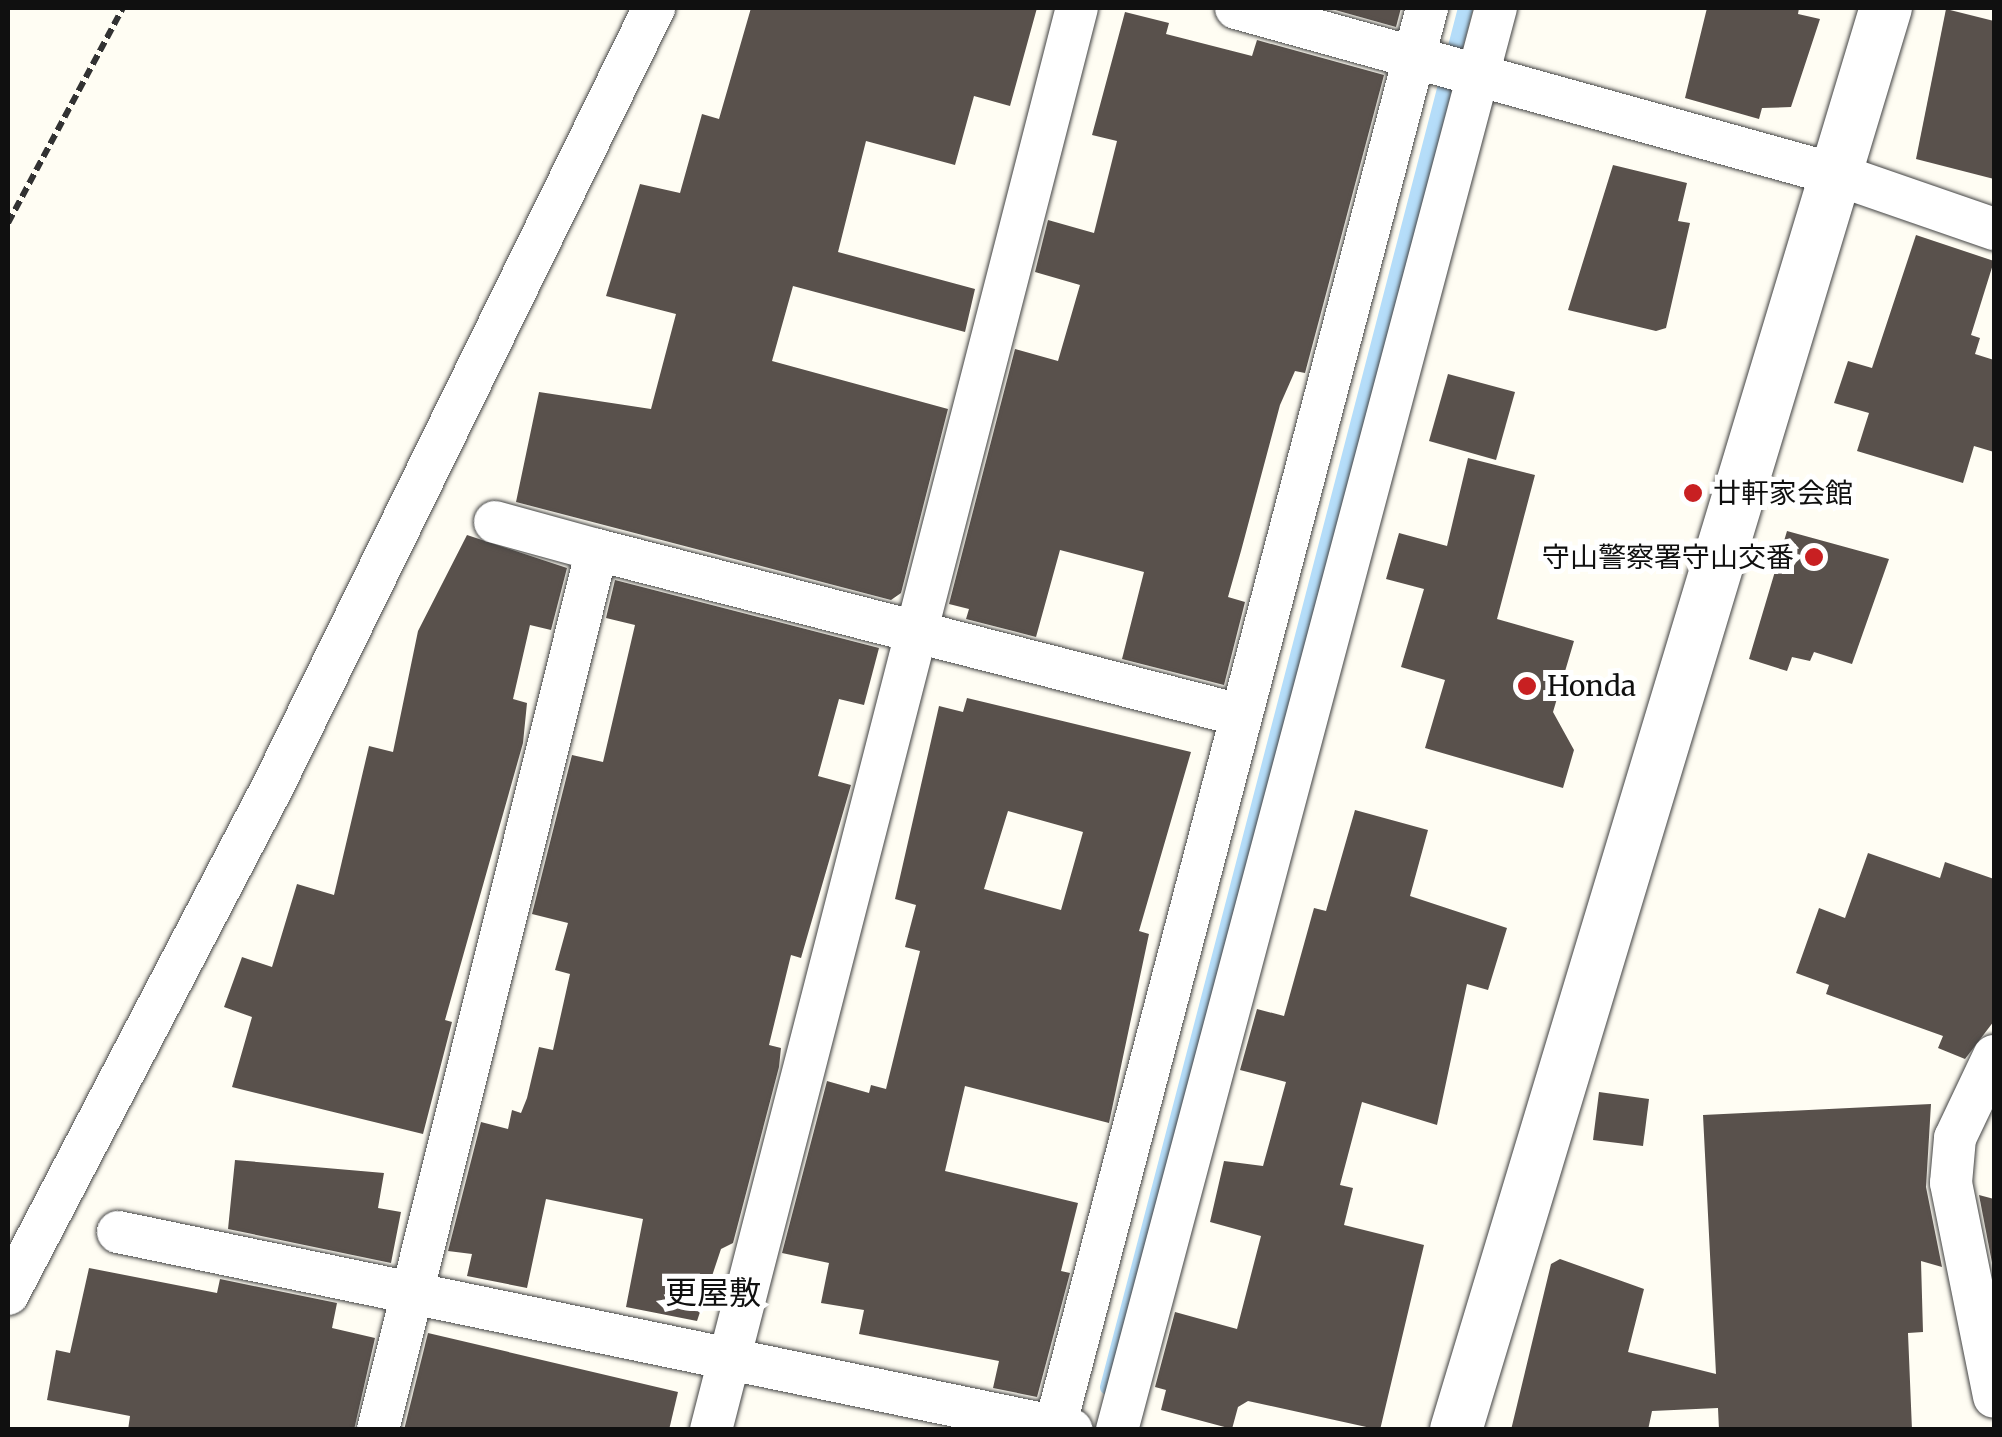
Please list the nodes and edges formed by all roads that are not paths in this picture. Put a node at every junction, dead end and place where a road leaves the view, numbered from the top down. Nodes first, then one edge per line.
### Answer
1 (654, 8) edge
2 (1077, 8) edge
3 (1236, 8) edge
4 (1427, 8) edge
5 (1496, 8) edge
6 (1886, 8) edge
7 (1414, 55) junction
8 (1479, 73) junction
9 (1840, 176) junction
10 (1994, 229) edge
11 (495, 522) dead end
12 (597, 550) junction
13 (916, 627) junction
14 (1240, 715) junction
15 (1994, 1056) edge
16 (118, 1232) dead end
17 (407, 1292) junction
18 (8, 1294) edge
19 (724, 1356) junction
20 (1994, 1397) edge
21 (1064, 1428) edge
22 (378, 1430) edge
23 (711, 1430) edge
24 (1117, 1430) edge
25 (1456, 1430) edge

1 - 18 street
2 - 13 street
3 - 7 street
4 - 7 street
5 - 8 street
6 - 9 street
7 - 8 street
7 - 14 street
8 - 9 street
8 - 24 street
9 - 10 street
9 - 25 street
11 - 12 street
12 - 13 street
12 - 17 street
13 - 14 street
13 - 19 street
14 - 21 street
15 - 20 street
16 - 17 street
17 - 19 street
17 - 22 street
19 - 21 street
19 - 23 street

